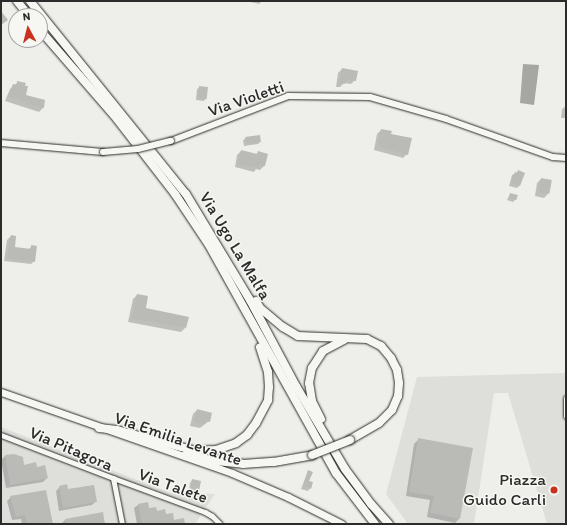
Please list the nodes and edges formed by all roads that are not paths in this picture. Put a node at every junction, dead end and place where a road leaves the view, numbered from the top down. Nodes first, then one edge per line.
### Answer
1 (30, 1) edge
2 (48, 39) edge
3 (1, 143) edge
4 (566, 158) edge
5 (186, 194) junction
6 (242, 306) junction
7 (351, 338) junction
8 (1, 392) edge
9 (566, 398) edge
10 (566, 416) edge
11 (99, 428) junction
12 (1, 435) edge
13 (164, 449) junction
14 (345, 469) junction
15 (113, 478) junction
16 (122, 524) edge
17 (220, 524) edge
18 (342, 524) edge
19 (375, 524) edge
20 (389, 524) edge

1 - 5 highway, Via Ugo La Malfa
2 - 6 highway, Via Ugo La Malfa
3 - 4 street, Via Violetti, bridge
5 - 7 highway
5 - 14 highway, Via Ugo La Malfa
6 - 11 highway
6 - 19 highway, Via Ugo La Malfa
7 - 13 highway, bridge
7 - 14 highway
8 - 11 main road, Via Emilia Levante
9 - 10 street
11 - 13 main road, Via Emilia Levante
12 - 15 street, Via Pitagora
13 - 18 main road, Via Emilia Levante
14 - 20 highway, Via Ugo La Malfa
15 - 16 street, Via Pitagora
15 - 17 street, Via Talete

